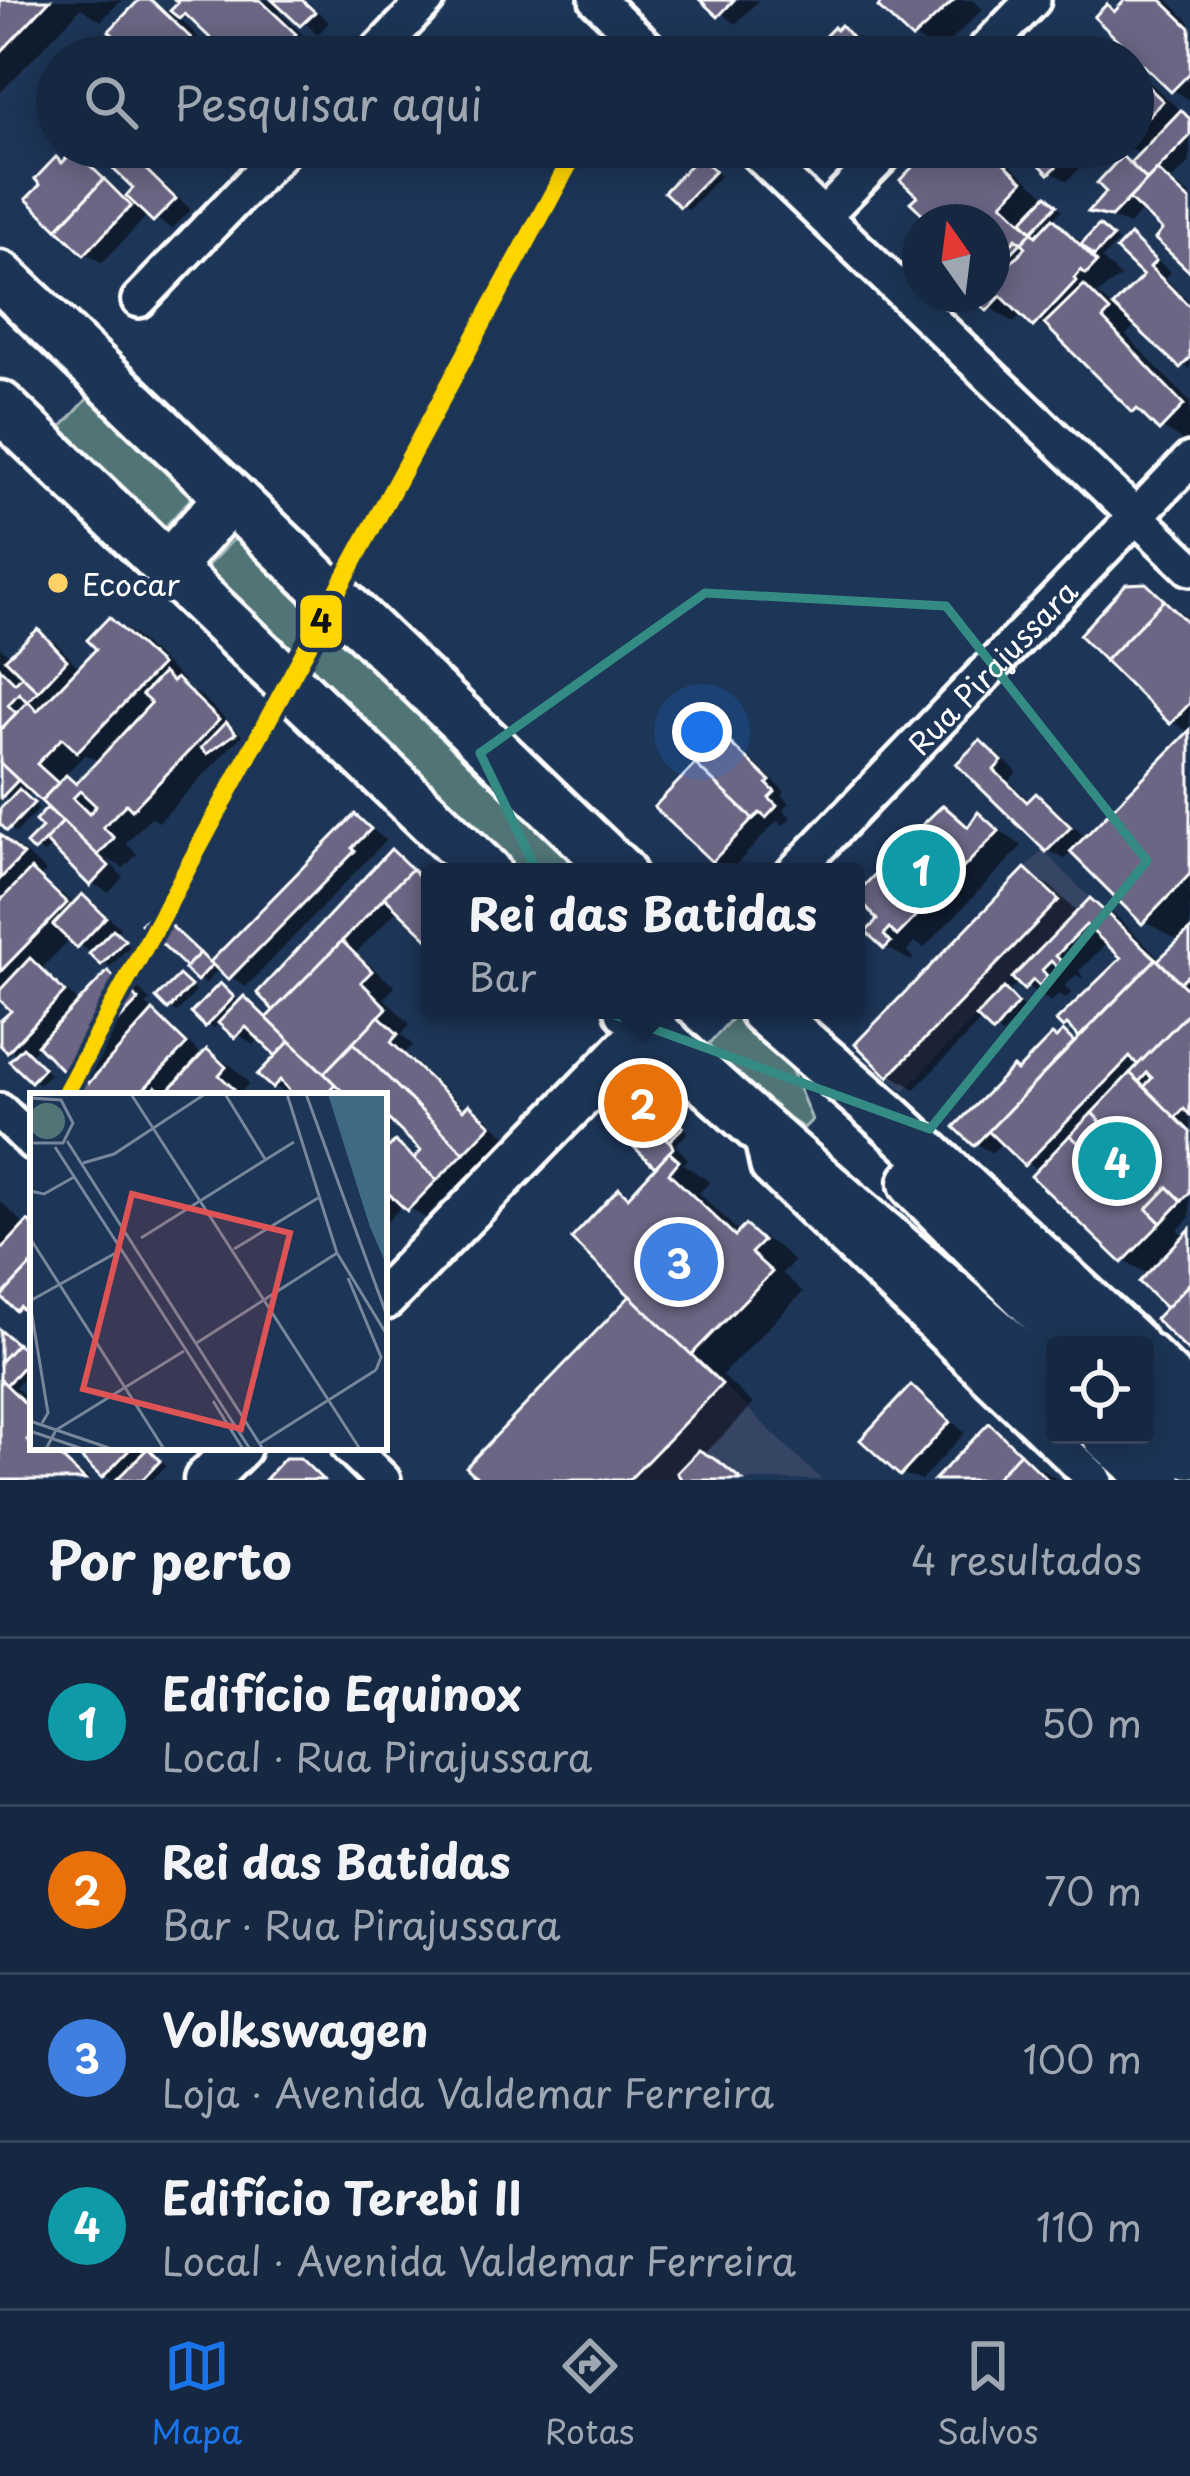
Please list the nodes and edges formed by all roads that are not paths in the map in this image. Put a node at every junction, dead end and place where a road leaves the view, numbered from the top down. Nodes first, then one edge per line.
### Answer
1 (427, 0) edge
2 (597, 0) edge
3 (1034, 0) edge
4 (392, 36) edge
5 (635, 36) edge
6 (999, 36) edge
7 (266, 168) edge
8 (773, 168) edge
9 (871, 168) edge
10 (824, 216) junction
11 (0, 276) edge
12 (139, 300) dead end
13 (6, 424) edge
14 (1190, 460) edge
15 (230, 497) junction
16 (1137, 518) junction
17 (168, 567) junction
18 (1190, 568) edge
19 (477, 863) edge
20 (611, 863) edge
21 (803, 863) edge
22 (638, 1019) edge
23 (640, 1019) edge
24 (778, 1024) edge
25 (0, 1111) edge
26 (761, 1133) junction
27 (30, 1140) edge
28 (387, 1295) edge
29 (1067, 1336) edge
30 (1122, 1336) edge
31 (1154, 1366) edge
32 (1046, 1379) edge
33 (1190, 1401) edge
34 (1154, 1419) edge
35 (1117, 1444) edge
36 (235, 1450) edge
37 (352, 1450) edge
38 (1190, 1453) edge
39 (206, 1480) edge
40 (383, 1480) edge
41 (1095, 1480) edge
42 (1156, 1480) edge

1 - 4 street
2 - 5 street
3 - 6 street
7 - 12 street
8 - 10 street
9 - 10 street
10 - 16 street
11 - 15 main road
13 - 17 main road
14 - 16 street, Rua Pirajussara
15 - 17 main road
15 - 20 main road
16 - 18 street
16 - 21 street, Rua Pirajussara
17 - 19 main road
22 - 28 street
23 - 26 main road
24 - 29 main road
24 - 30 main road
25 - 27 street
26 - 32 main road
26 - 41 street
31 - 33 main road
34 - 38 main road
35 - 42 main road
36 - 39 street
37 - 40 street

